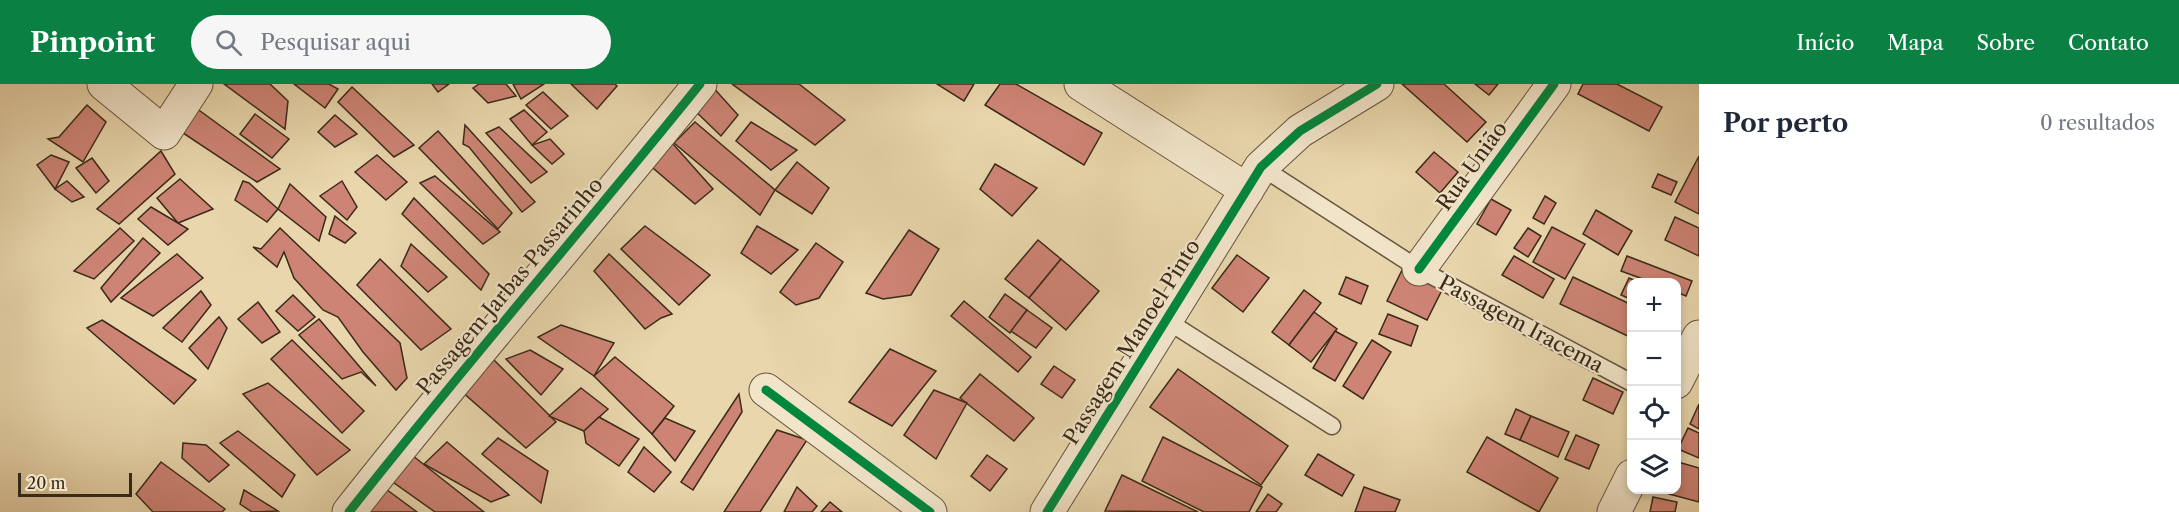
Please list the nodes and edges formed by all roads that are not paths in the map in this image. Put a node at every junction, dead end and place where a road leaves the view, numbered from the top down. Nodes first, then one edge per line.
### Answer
1 (104, 84) edge
2 (196, 84) edge
3 (700, 84) edge
4 (1081, 84) edge
5 (1377, 84) edge
6 (1554, 84) edge
7 (1254, 178) junction
8 (1419, 269) junction
9 (1166, 320) junction
10 (1699, 337) edge
11 (1681, 374) edge
12 (1627, 380) edge
13 (766, 390) dead end
14 (1332, 426) dead end
15 (1627, 486) edge
16 (349, 512) edge
17 (930, 512) edge
18 (1047, 512) edge
19 (1614, 512) edge

1 - 2 street
3 - 16 street, Passagem Jarbas Passarinho
4 - 7 street, Passagem Iracema
5 - 7 street, Passagem Manoel Pinto
6 - 8 street, Rua União
7 - 8 lane, Passagem Iracema
7 - 9 street, Passagem Manoel Pinto
8 - 12 lane, Passagem Iracema
9 - 14 lane
9 - 18 street, Passagem Manoel Pinto
10 - 11 street
13 - 17 street
15 - 19 street

